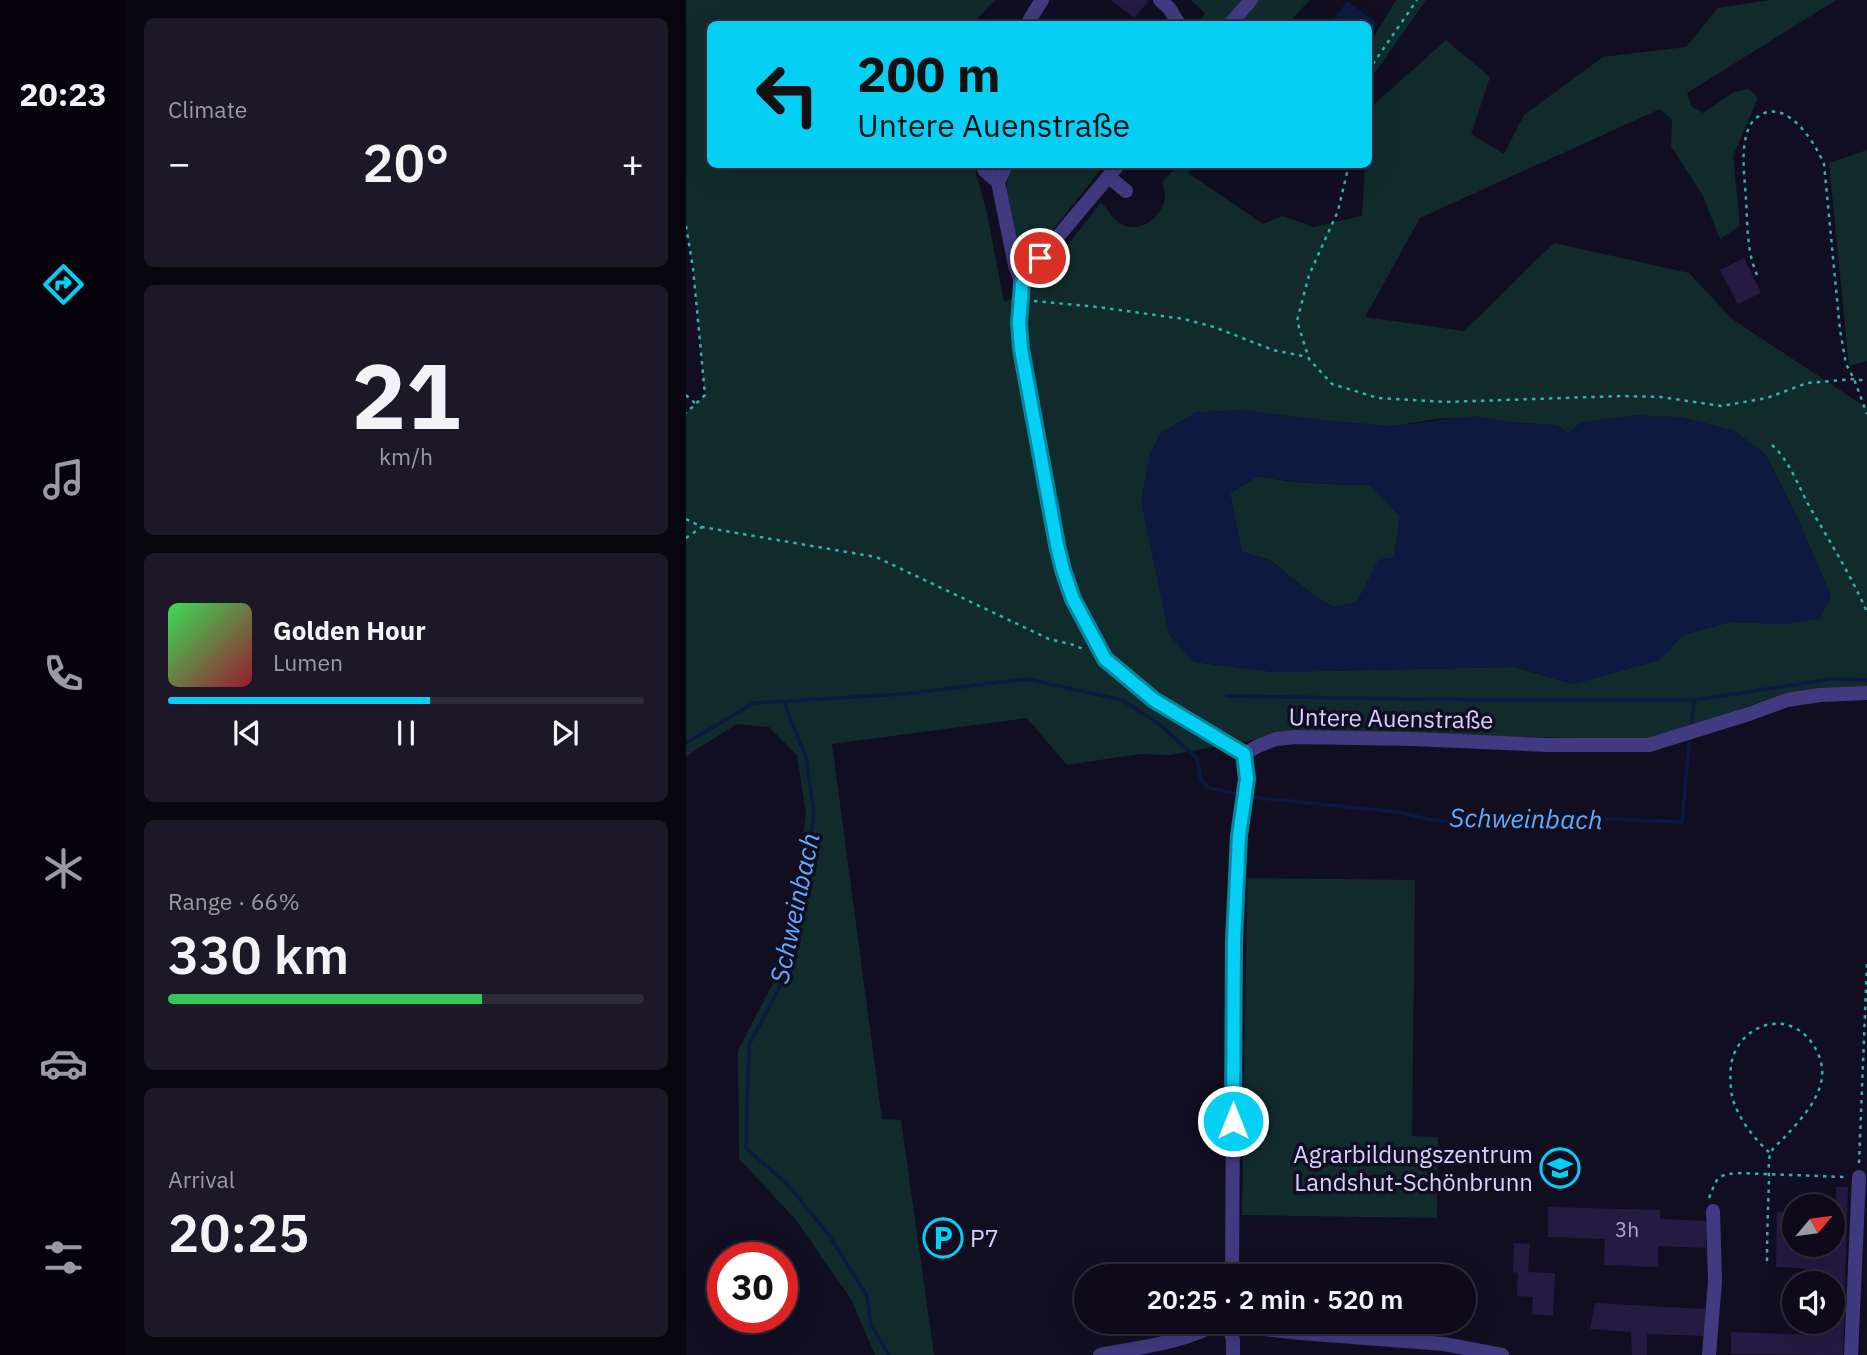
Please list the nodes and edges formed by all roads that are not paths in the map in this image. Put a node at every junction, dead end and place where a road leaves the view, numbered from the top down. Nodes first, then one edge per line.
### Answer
1 (1042, 0) edge
2 (1160, 0) edge
3 (1251, 0) edge
4 (1029, 21) edge
5 (1177, 21) edge
6 (1233, 21) edge
7 (984, 168) edge
8 (1005, 168) edge
9 (1111, 170) edge
10 (998, 182) junction
11 (1126, 191) dead end
12 (1022, 284) junction
13 (1867, 693) edge
14 (1244, 754) junction
15 (1859, 1177) road end
16 (1713, 1212) road end
17 (1232, 1264) edge
18 (1195, 1334) edge
19 (1230, 1334) edge
20 (1313, 1334) edge
21 (1497, 1354) edge
22 (1100, 1355) edge
23 (1233, 1355) edge
24 (1709, 1355) edge
25 (1851, 1355) edge

1 - 4 street
2 - 5 street
3 - 6 street
7 - 10 street
8 - 10 street
9 - 11 street
9 - 12 street
10 - 12 street
12 - 14 street
13 - 14 street, Untere Auenstraße
14 - 17 street
15 - 25 street
16 - 24 street
18 - 22 street
19 - 23 street
20 - 21 street

